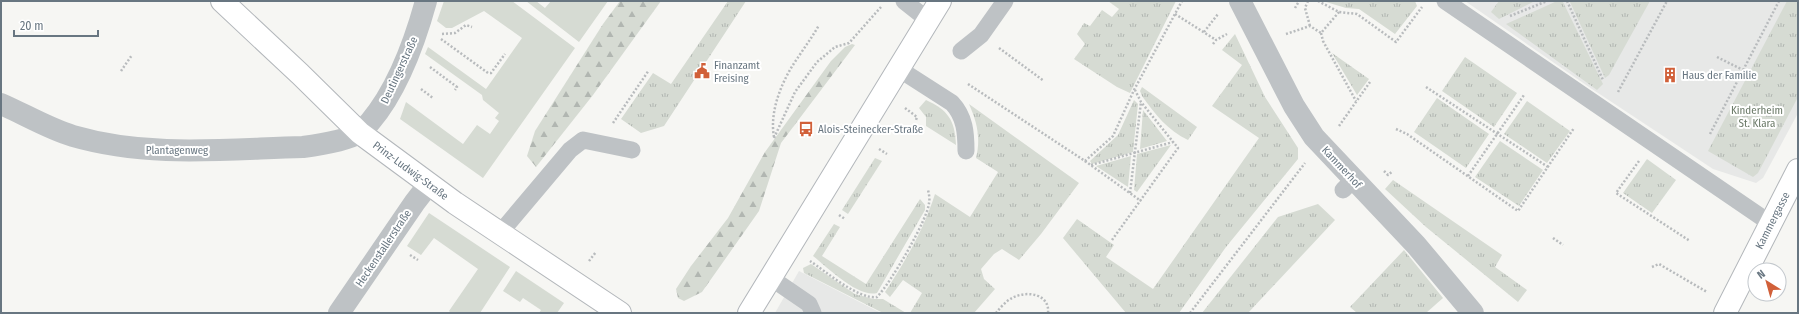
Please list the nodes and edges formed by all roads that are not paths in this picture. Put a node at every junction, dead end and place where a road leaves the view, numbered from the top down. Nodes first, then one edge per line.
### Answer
1 (222, 1) edge
2 (426, 1) edge
3 (904, 1) edge
4 (940, 1) edge
5 (1005, 1) edge
6 (1240, 1) edge
7 (1445, 1) edge
8 (928, 20) junction
9 (961, 51) dead end
10 (899, 69) junction
11 (1, 104) edge
12 (360, 132) junction
13 (632, 150) dead end
14 (966, 151) dead end
15 (1798, 170) edge
16 (429, 184) junction
17 (1770, 223) junction
18 (500, 233) junction
19 (771, 278) junction
20 (339, 313) edge
21 (620, 313) edge
22 (749, 313) edge
23 (813, 313) edge
24 (1473, 313) edge
25 (1725, 313) edge

1 - 12 main road, Prinz-Ludwig-Straße
2 - 12 street, Deutingerstraße
3 - 8 lane
4 - 8 main road
5 - 9 lane
6 - 24 street, Kammerhof
7 - 17 lane
8 - 10 main road
10 - 14 lane
10 - 19 main road
11 - 12 street, Plantagenweg
12 - 16 main road, Prinz-Ludwig-Straße
13 - 18 lane
15 - 17 main road, Kammergasse
16 - 18 main road, Prinz-Ludwig-Straße
16 - 20 street, Heckenstallerstraße
17 - 25 main road, Kammergasse
18 - 21 main road, Prinz-Ludwig-Straße
19 - 22 main road
19 - 23 lane

